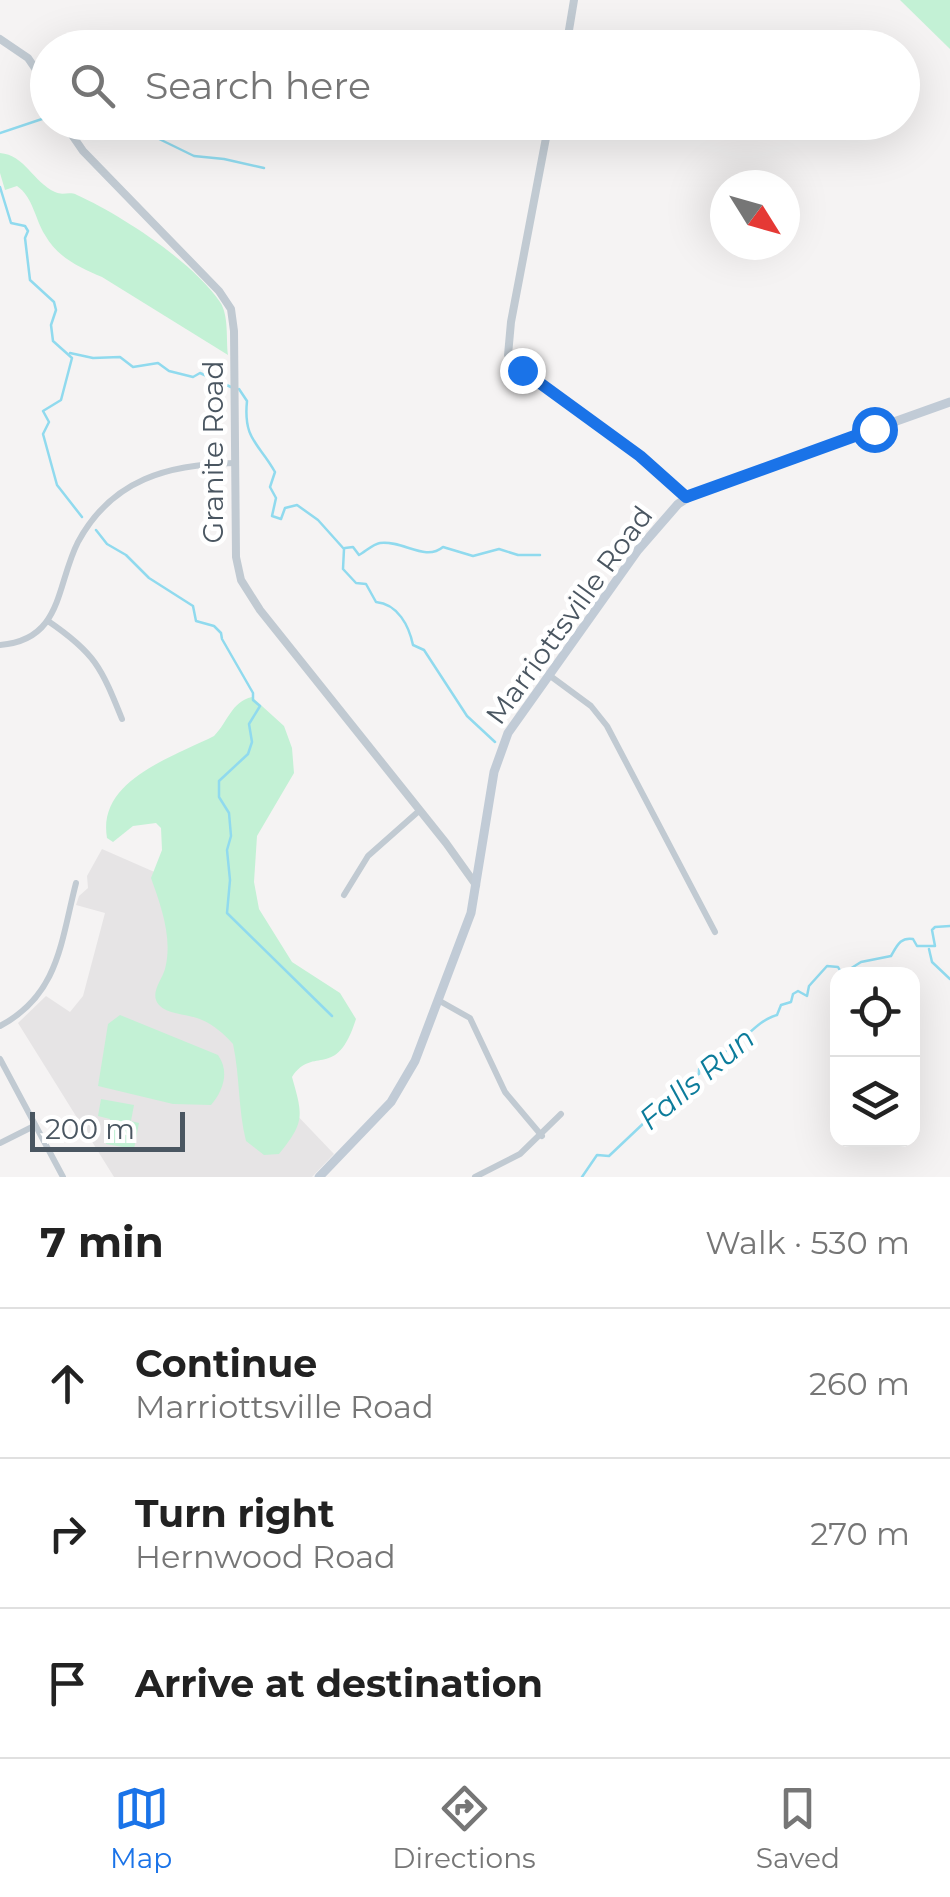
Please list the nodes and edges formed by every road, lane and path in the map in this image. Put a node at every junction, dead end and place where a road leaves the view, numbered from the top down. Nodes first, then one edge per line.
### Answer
1 (574, 0) edge
2 (569, 30) edge
3 (0, 39) edge
4 (30, 61) edge
5 (75, 140) edge
6 (546, 140) edge
7 (950, 402) edge
8 (236, 463) junction
9 (686, 497) junction
10 (48, 620) junction
11 (0, 645) edge
12 (549, 675) junction
13 (122, 719) dead end
14 (420, 810) junction
15 (76, 883) dead end
16 (476, 885) junction
17 (344, 895) dead end
18 (715, 932) dead end
19 (438, 1000) junction
20 (0, 1026) edge
21 (0, 1059) edge
22 (561, 1114) dead end
23 (34, 1126) junction
24 (542, 1136) junction
25 (0, 1143) edge
26 (491, 1174) edge
27 (64, 1177) edge
28 (319, 1177) edge
29 (475, 1177) edge

1 - 2 street
3 - 4 street
5 - 8 street, Granite Road
6 - 9 street
7 - 9 main road, Marriottsville Road
8 - 10 street
8 - 14 street, Granite Road
9 - 12 main road, Marriottsville Road
10 - 11 street
10 - 13 street
12 - 16 main road, Marriottsville Road
12 - 18 street
14 - 16 street, Granite Road
14 - 17 street
15 - 20 street
16 - 19 main road, Marriottsville Road
19 - 24 street
19 - 28 main road, Marriottsville Road
21 - 23 street
22 - 24 street
23 - 25 street
23 - 27 street
24 - 26 street
26 - 29 street

